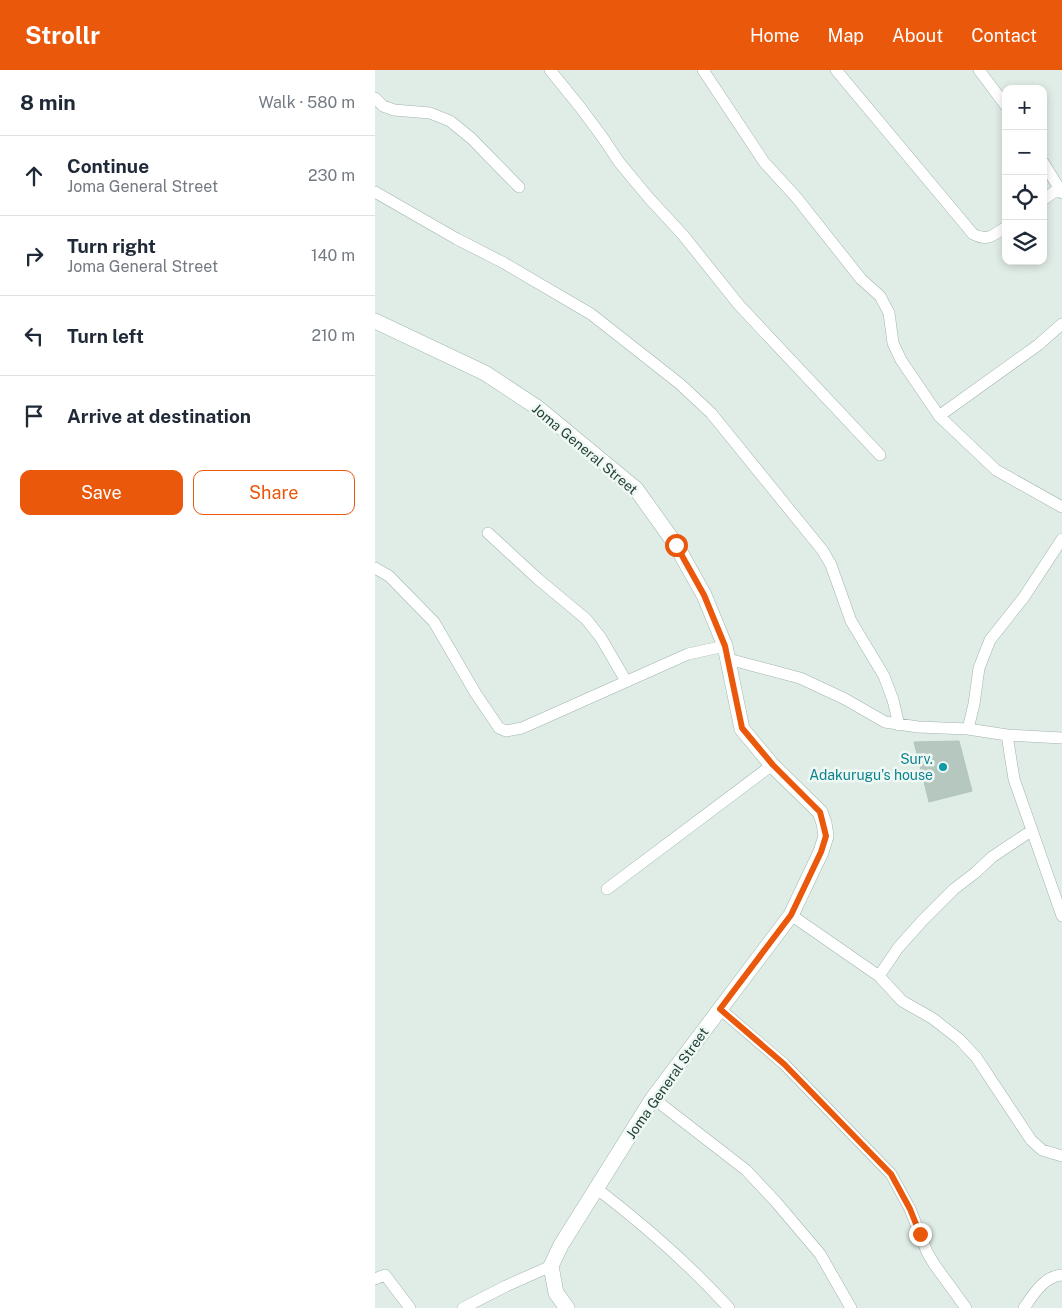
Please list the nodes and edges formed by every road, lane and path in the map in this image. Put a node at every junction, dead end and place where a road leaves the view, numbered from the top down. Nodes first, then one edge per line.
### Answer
1 (550, 70) edge
2 (836, 70) edge
3 (979, 70) edge
4 (707, 71) edge
5 (375, 98) edge
6 (1002, 101) edge
7 (1047, 169) edge
8 (519, 186) dead end
9 (1060, 191) edge
10 (375, 192) edge
11 (1047, 198) edge
12 (1002, 230) edge
13 (375, 321) edge
14 (1062, 324) edge
15 (939, 416) junction
16 (880, 455) dead end
17 (1062, 506) edge
18 (488, 533) dead end
19 (1062, 539) edge
20 (375, 568) edge
21 (726, 652) junction
22 (626, 681) junction
23 (899, 725) junction
24 (968, 729) junction
25 (1007, 735) junction
26 (1062, 738) edge
27 (773, 765) junction
28 (1031, 831) junction
29 (607, 889) dead end
30 (791, 915) junction
31 (1062, 916) edge
32 (879, 976) junction
33 (720, 1009) junction
34 (653, 1098) junction
35 (1062, 1156) edge
36 (597, 1188) junction
37 (551, 1266) junction
38 (1062, 1275) edge
39 (375, 1279) edge
40 (410, 1308) edge
41 (463, 1308) edge
42 (567, 1308) edge
43 (729, 1308) edge
44 (851, 1308) edge
45 (966, 1308) edge
46 (1023, 1308) edge

1 - 16 street
2 - 12 street
3 - 6 street
4 - 15 street
5 - 8 street
7 - 9 street
9 - 11 street
10 - 23 street
13 - 21 street, Joma General Street
14 - 15 street
15 - 17 street
18 - 22 street
19 - 24 street
20 - 22 street
21 - 22 street
21 - 23 street
21 - 27 street, Joma General Street
23 - 24 street
24 - 25 street
25 - 26 street
25 - 28 street
27 - 29 street
27 - 30 street, Joma General Street
28 - 31 street
28 - 32 street
30 - 32 street
30 - 33 street, Joma General Street
32 - 35 street
33 - 34 street, Joma General Street
33 - 45 street
34 - 36 street, Joma General Street
34 - 44 street
36 - 37 street, Joma General Street
36 - 43 street
37 - 41 street
37 - 42 street
38 - 46 street
39 - 40 street

